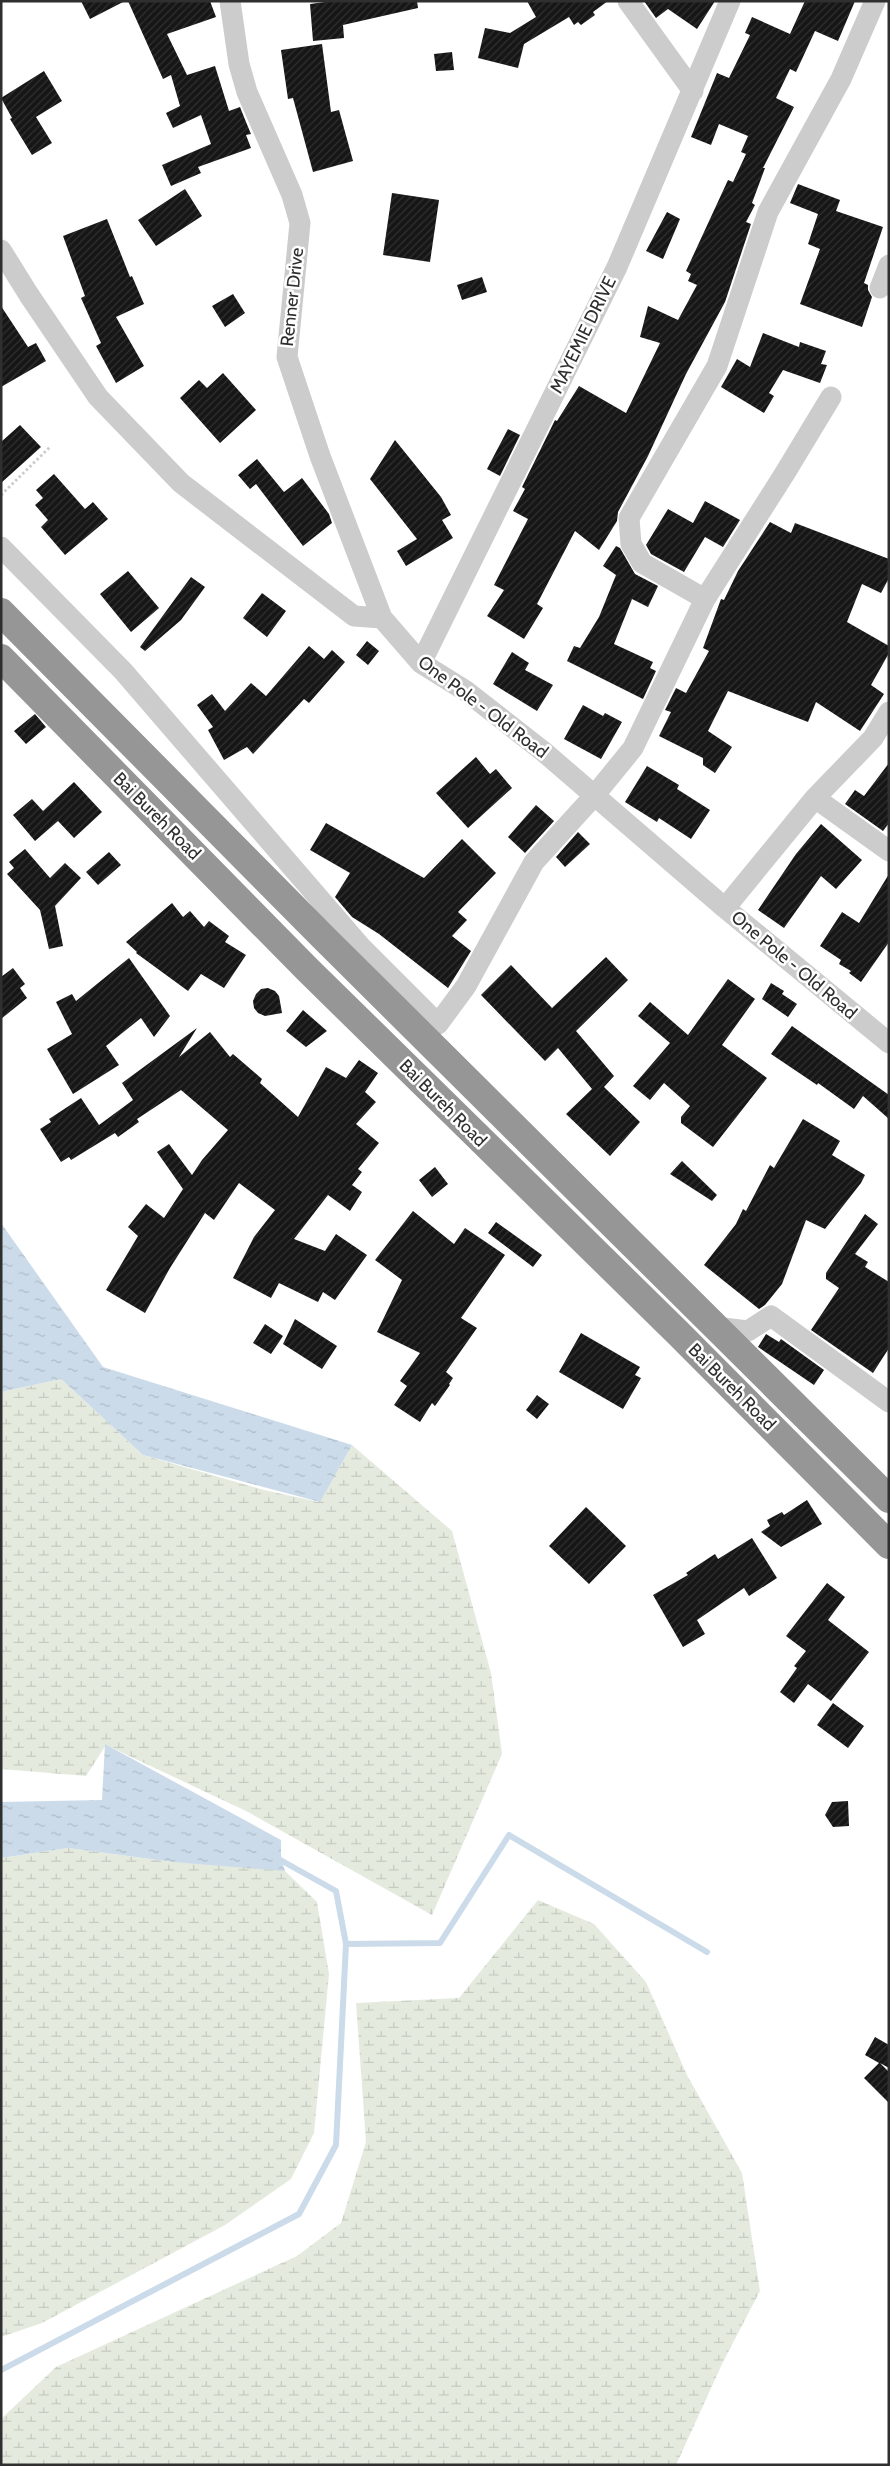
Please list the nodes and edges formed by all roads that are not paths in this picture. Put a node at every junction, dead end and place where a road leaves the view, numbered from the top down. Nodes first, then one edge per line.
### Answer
1 (230, 1) edge
2 (628, 1) edge
3 (730, 1) edge
4 (875, 1) edge
5 (693, 91) junction
6 (1, 250) edge
7 (889, 265) edge
8 (880, 288) dead end
9 (830, 397) dead end
10 (1, 547) edge
11 (705, 600) junction
12 (1, 612) edge
13 (382, 618) junction
14 (1, 658) edge
15 (421, 663) junction
16 (889, 712) edge
17 (594, 796) junction
18 (815, 798) junction
19 (889, 851) edge
20 (725, 908) junction
21 (889, 1043) edge
22 (715, 1327) junction
23 (889, 1402) edge
24 (889, 1499) edge
25 (889, 1545) edge

1 - 13 street, Renner Drive
2 - 5 street
3 - 5 street, MAYEMIE DRIVE
4 - 11 street
5 - 15 street, MAYEMIE DRIVE
6 - 13 street
7 - 8 street
9 - 11 street
10 - 17 street
11 - 17 street
12 - 22 highway, Bai Bureh Road
13 - 15 street, One Pole - Old Road
14 - 25 highway, Bai Bureh Road
15 - 17 street, One Pole - Old Road
16 - 18 street
17 - 20 street, One Pole - Old Road
18 - 19 street
18 - 20 street
20 - 21 street, One Pole - Old Road
22 - 23 street
22 - 24 highway, Bai Bureh Road

